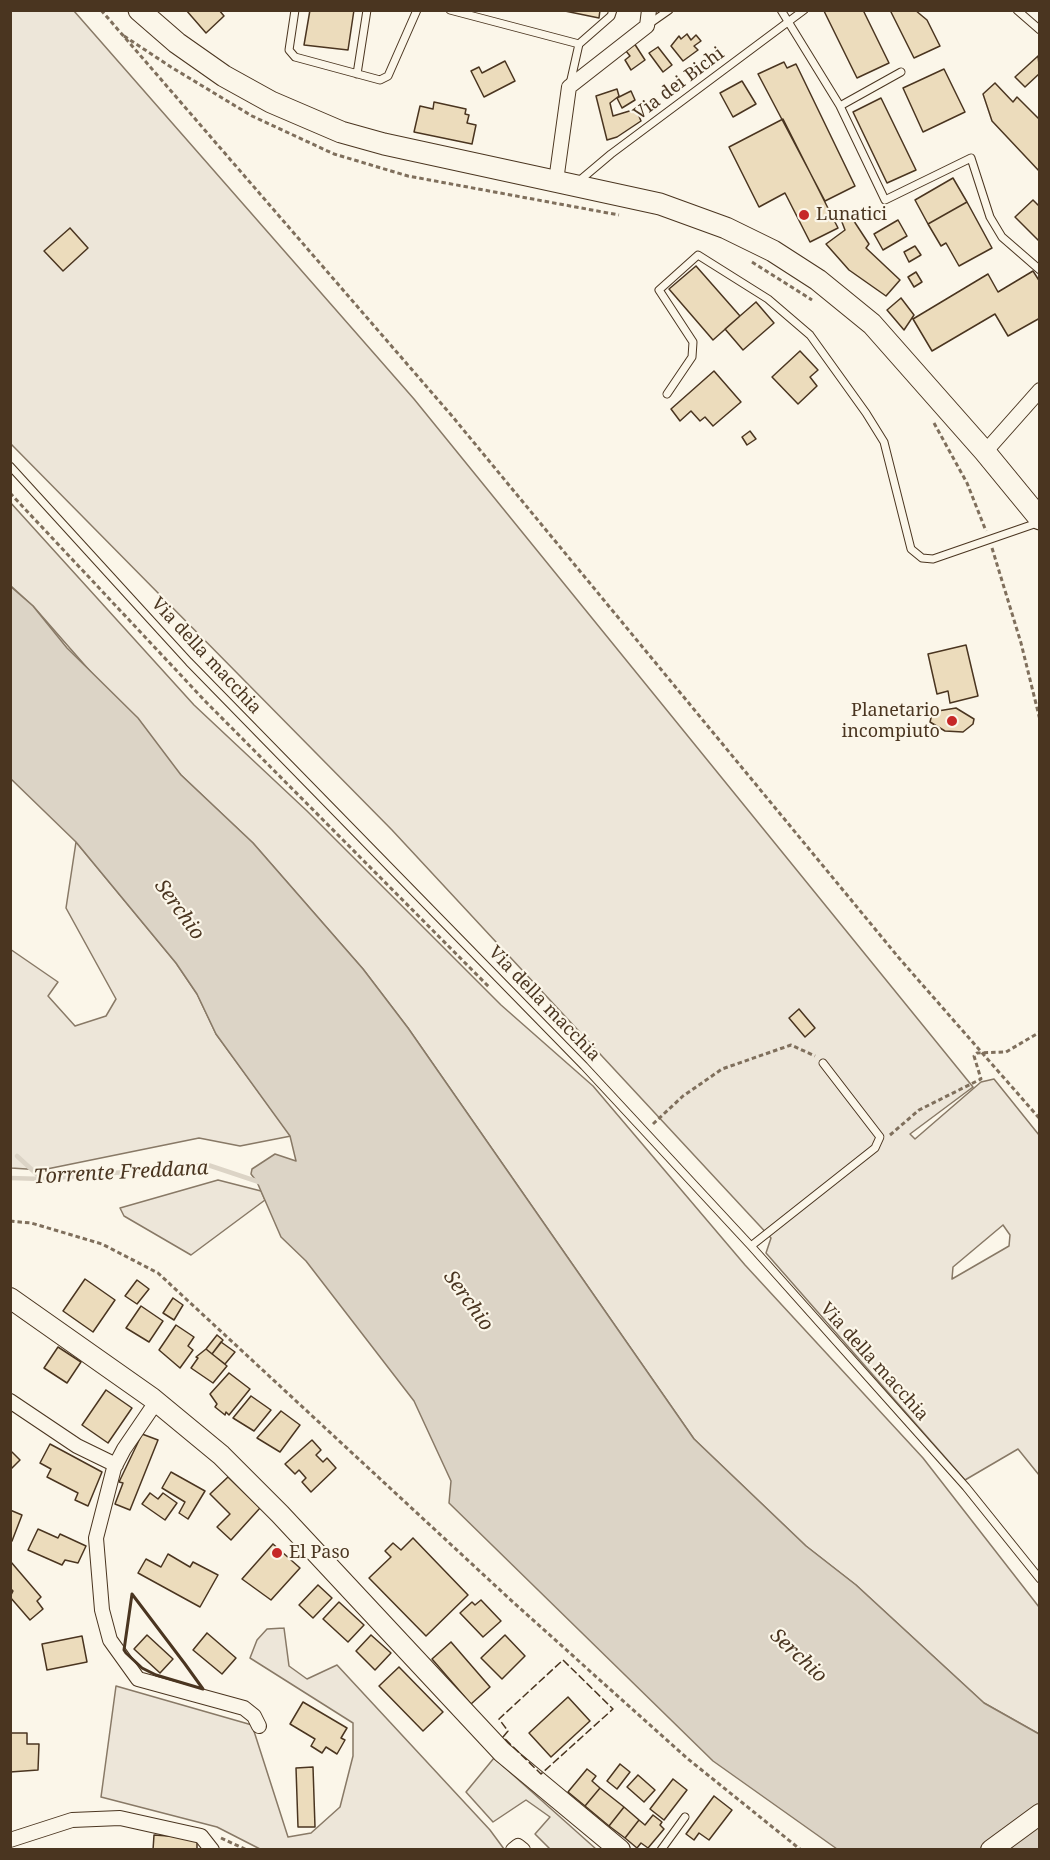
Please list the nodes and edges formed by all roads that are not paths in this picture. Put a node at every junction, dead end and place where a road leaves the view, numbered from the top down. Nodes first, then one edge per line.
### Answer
1 (139, 10) edge
2 (295, 10) edge
3 (368, 10) edge
4 (417, 10) edge
5 (450, 10) edge
6 (613, 10) edge
7 (649, 10) edge
8 (669, 10) edge
9 (781, 10) edge
10 (804, 10) edge
11 (1017, 10) edge
12 (788, 22) junction
13 (647, 26) junction
14 (1040, 30) edge
15 (579, 44) junction
16 (901, 72) dead end
17 (357, 74) junction
18 (569, 87) junction
19 (840, 106) junction
20 (565, 183) junction
21 (1040, 270) edge
22 (1040, 390) edge
23 (667, 394) dead end
24 (986, 452) junction
25 (10, 466) edge
26 (1040, 520) edge
27 (823, 1063) road end
28 (751, 1246) junction
29 (10, 1298) edge
30 (10, 1401) edge
31 (156, 1402) junction
32 (116, 1466) junction
33 (1040, 1579) edge
34 (259, 1726) dead end
35 (1040, 1814) edge
36 (685, 1817) dead end
37 (10, 1840) edge
38 (615, 1848) edge
39 (212, 1850) edge
40 (513, 1850) edge
41 (524, 1850) edge
42 (661, 1850) edge
43 (990, 1850) edge

1 - 20 main road
2 - 17 lane
3 - 17 lane
4 - 17 lane
5 - 15 lane
6 - 15 lane
7 - 13 street
8 - 13 lane
9 - 12 lane
10 - 12 lane, Via dei Bichi
11 - 14 lane
12 - 19 lane
12 - 20 lane, Via dei Bichi
13 - 18 street
15 - 18 lane
16 - 19 lane
18 - 20 street
19 - 21 lane
20 - 24 main road
22 - 24 street
23 - 26 lane
24 - 26 main road
25 - 28 lane, Via della macchia
27 - 28 lane
28 - 33 lane, Via della macchia
29 - 31 main road
30 - 32 street
31 - 32 street
31 - 38 main road
32 - 34 street
35 - 43 main road
36 - 42 lane
37 - 39 street
40 - 41 street

